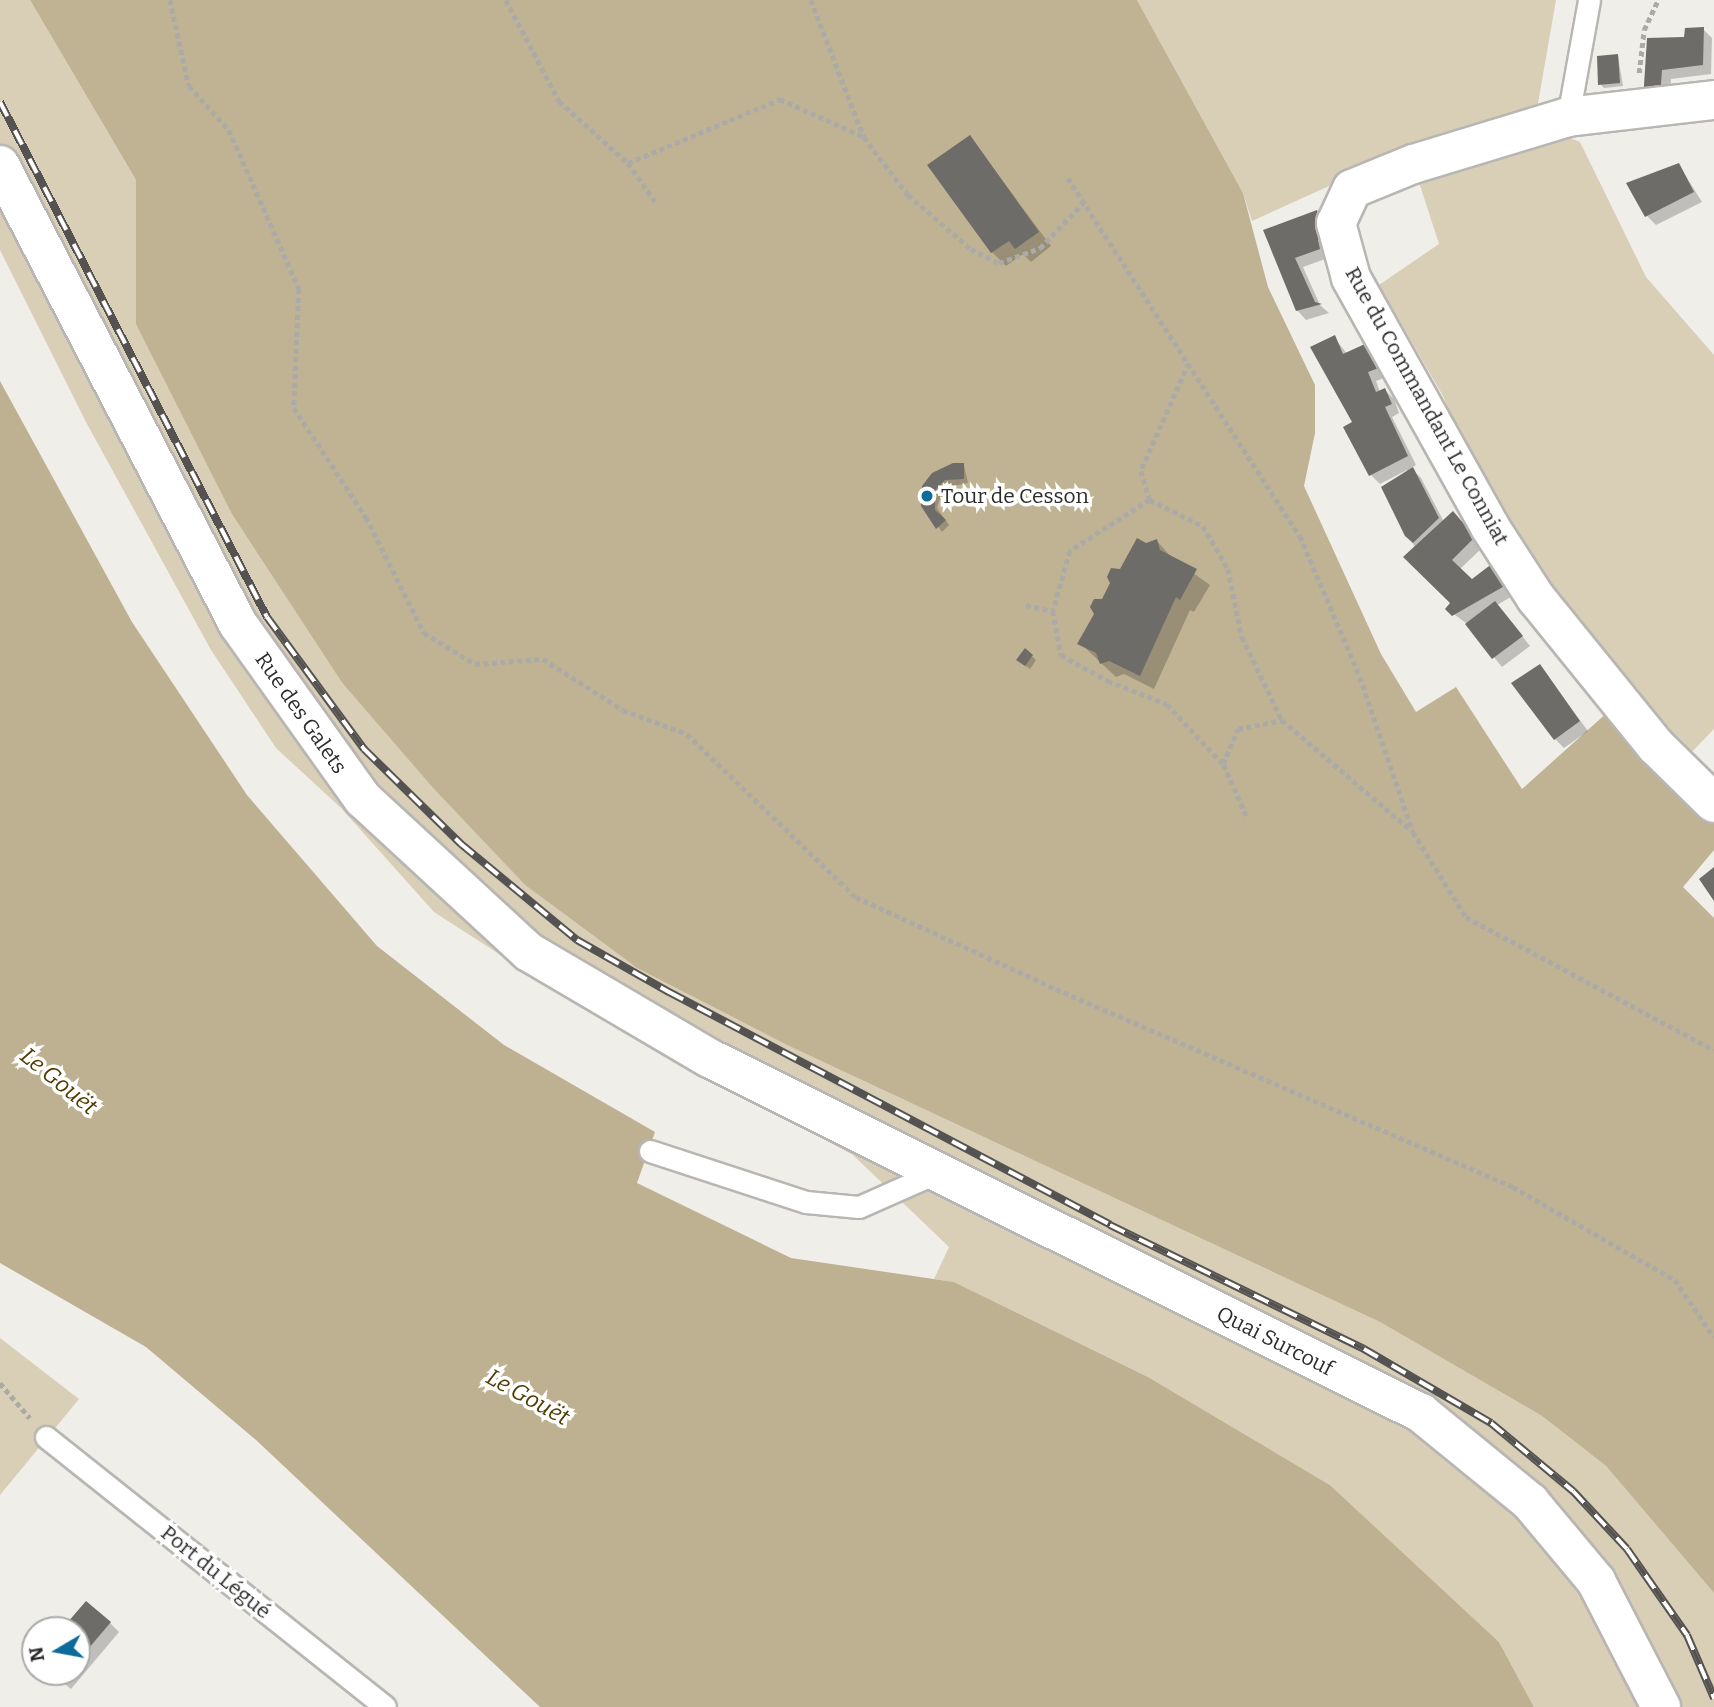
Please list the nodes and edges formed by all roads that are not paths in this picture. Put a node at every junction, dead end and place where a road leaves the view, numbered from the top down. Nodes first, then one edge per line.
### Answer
1 (1589, 0) edge
2 (1714, 100) edge
3 (1568, 117) junction
4 (0, 165) edge
5 (1714, 803) edge
6 (785, 1096) joint
7 (650, 1151) dead end
8 (938, 1172) junction
9 (46, 1437) road end
10 (385, 1707) edge
11 (1661, 1707) edge

1 - 3 lane
2 - 3 street, Rue du Commandant Le Conniat
3 - 5 street, Rue du Commandant Le Conniat
4 - 6 street, Rue des Galets
6 - 8 street, Quai Surcouf
7 - 8 lane
8 - 11 street, Quai Surcouf
9 - 10 lane, Port du Légué

